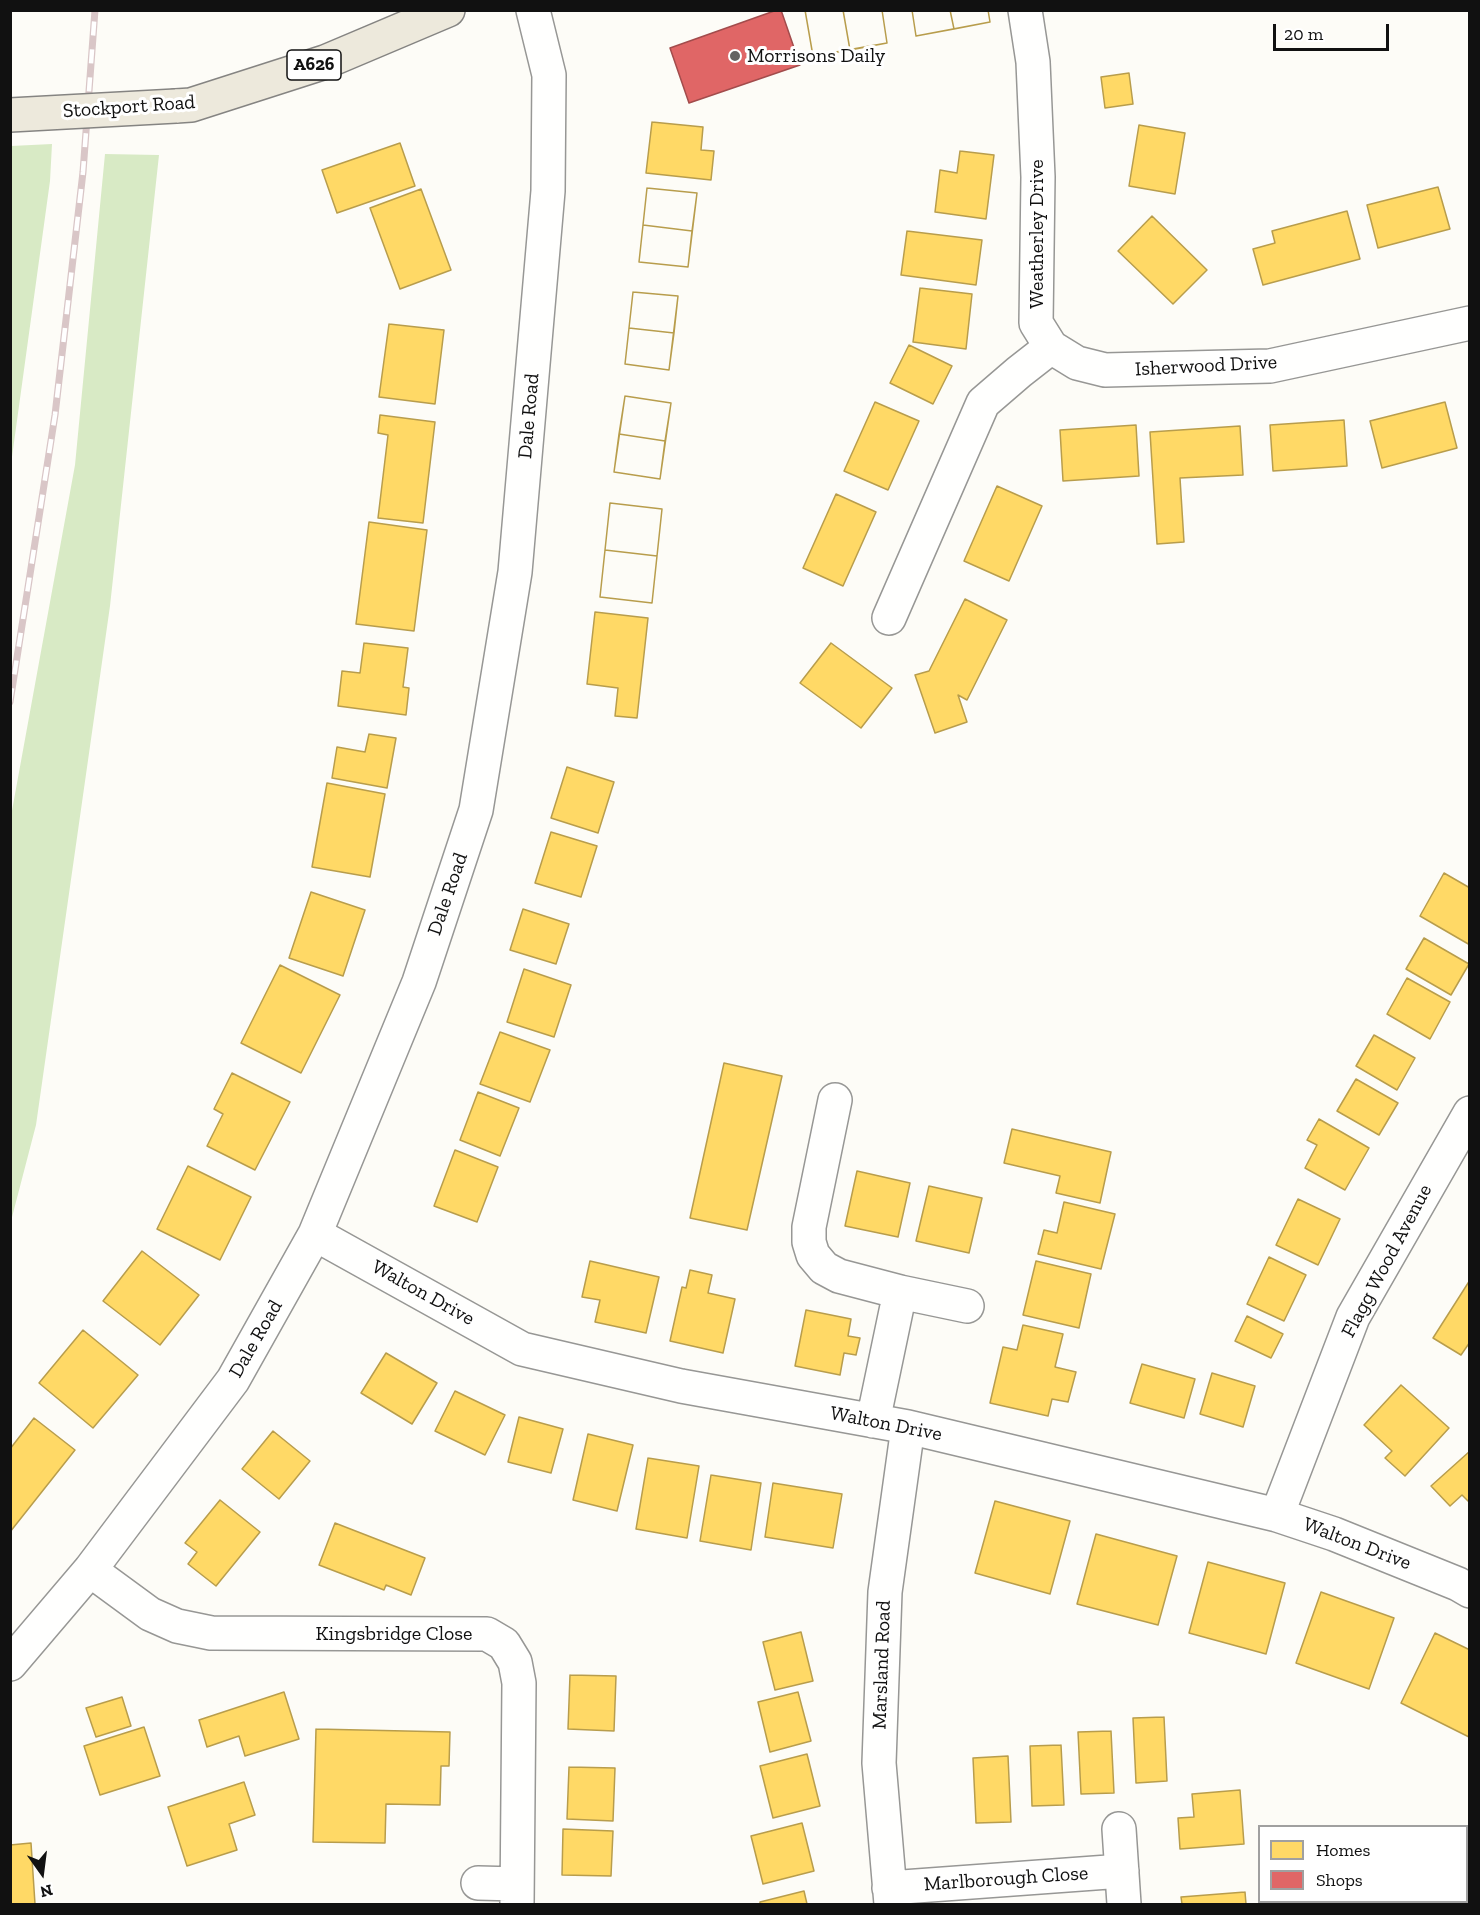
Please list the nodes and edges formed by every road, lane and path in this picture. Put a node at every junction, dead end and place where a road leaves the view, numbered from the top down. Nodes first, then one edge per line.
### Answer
1 (448, 10) edge
2 (533, 10) edge
3 (1025, 10) edge
4 (10, 115) edge
5 (1470, 323) edge
6 (1051, 347) junction
7 (889, 618) dead end
8 (835, 1100) dead end
9 (1470, 1113) edge
10 (315, 1234) junction
11 (900, 1292) junction
12 (967, 1306) dead end
13 (873, 1421) junction
14 (908, 1426) junction
15 (1277, 1515) junction
16 (90, 1570) junction
17 (1470, 1591) edge
18 (10, 1665) edge
19 (1119, 1829) dead end
20 (1122, 1871) junction
21 (478, 1883) dead end
22 (517, 1894) edge
23 (890, 1896) edge
24 (1124, 1905) edge

1 - 4 main road, Stockport Road / A626, bridge
2 - 10 street, Dale Road
3 - 6 street, Weatherley Drive
5 - 6 street, Isherwood Drive
6 - 7 street
8 - 11 street
9 - 15 street, Flagg Wood Avenue
10 - 13 street, Walton Drive
10 - 16 street, Dale Road
11 - 12 street
11 - 13 street
13 - 14 street, Walton Drive
14 - 15 street, Walton Drive
14 - 23 street, Marsland Road
15 - 17 street, Walton Drive
16 - 18 street, Dale Road
16 - 22 street, Kingsbridge Close
19 - 20 street
20 - 23 street, Marlborough Close
20 - 24 street
21 - 22 street, Kingsbridge Close

